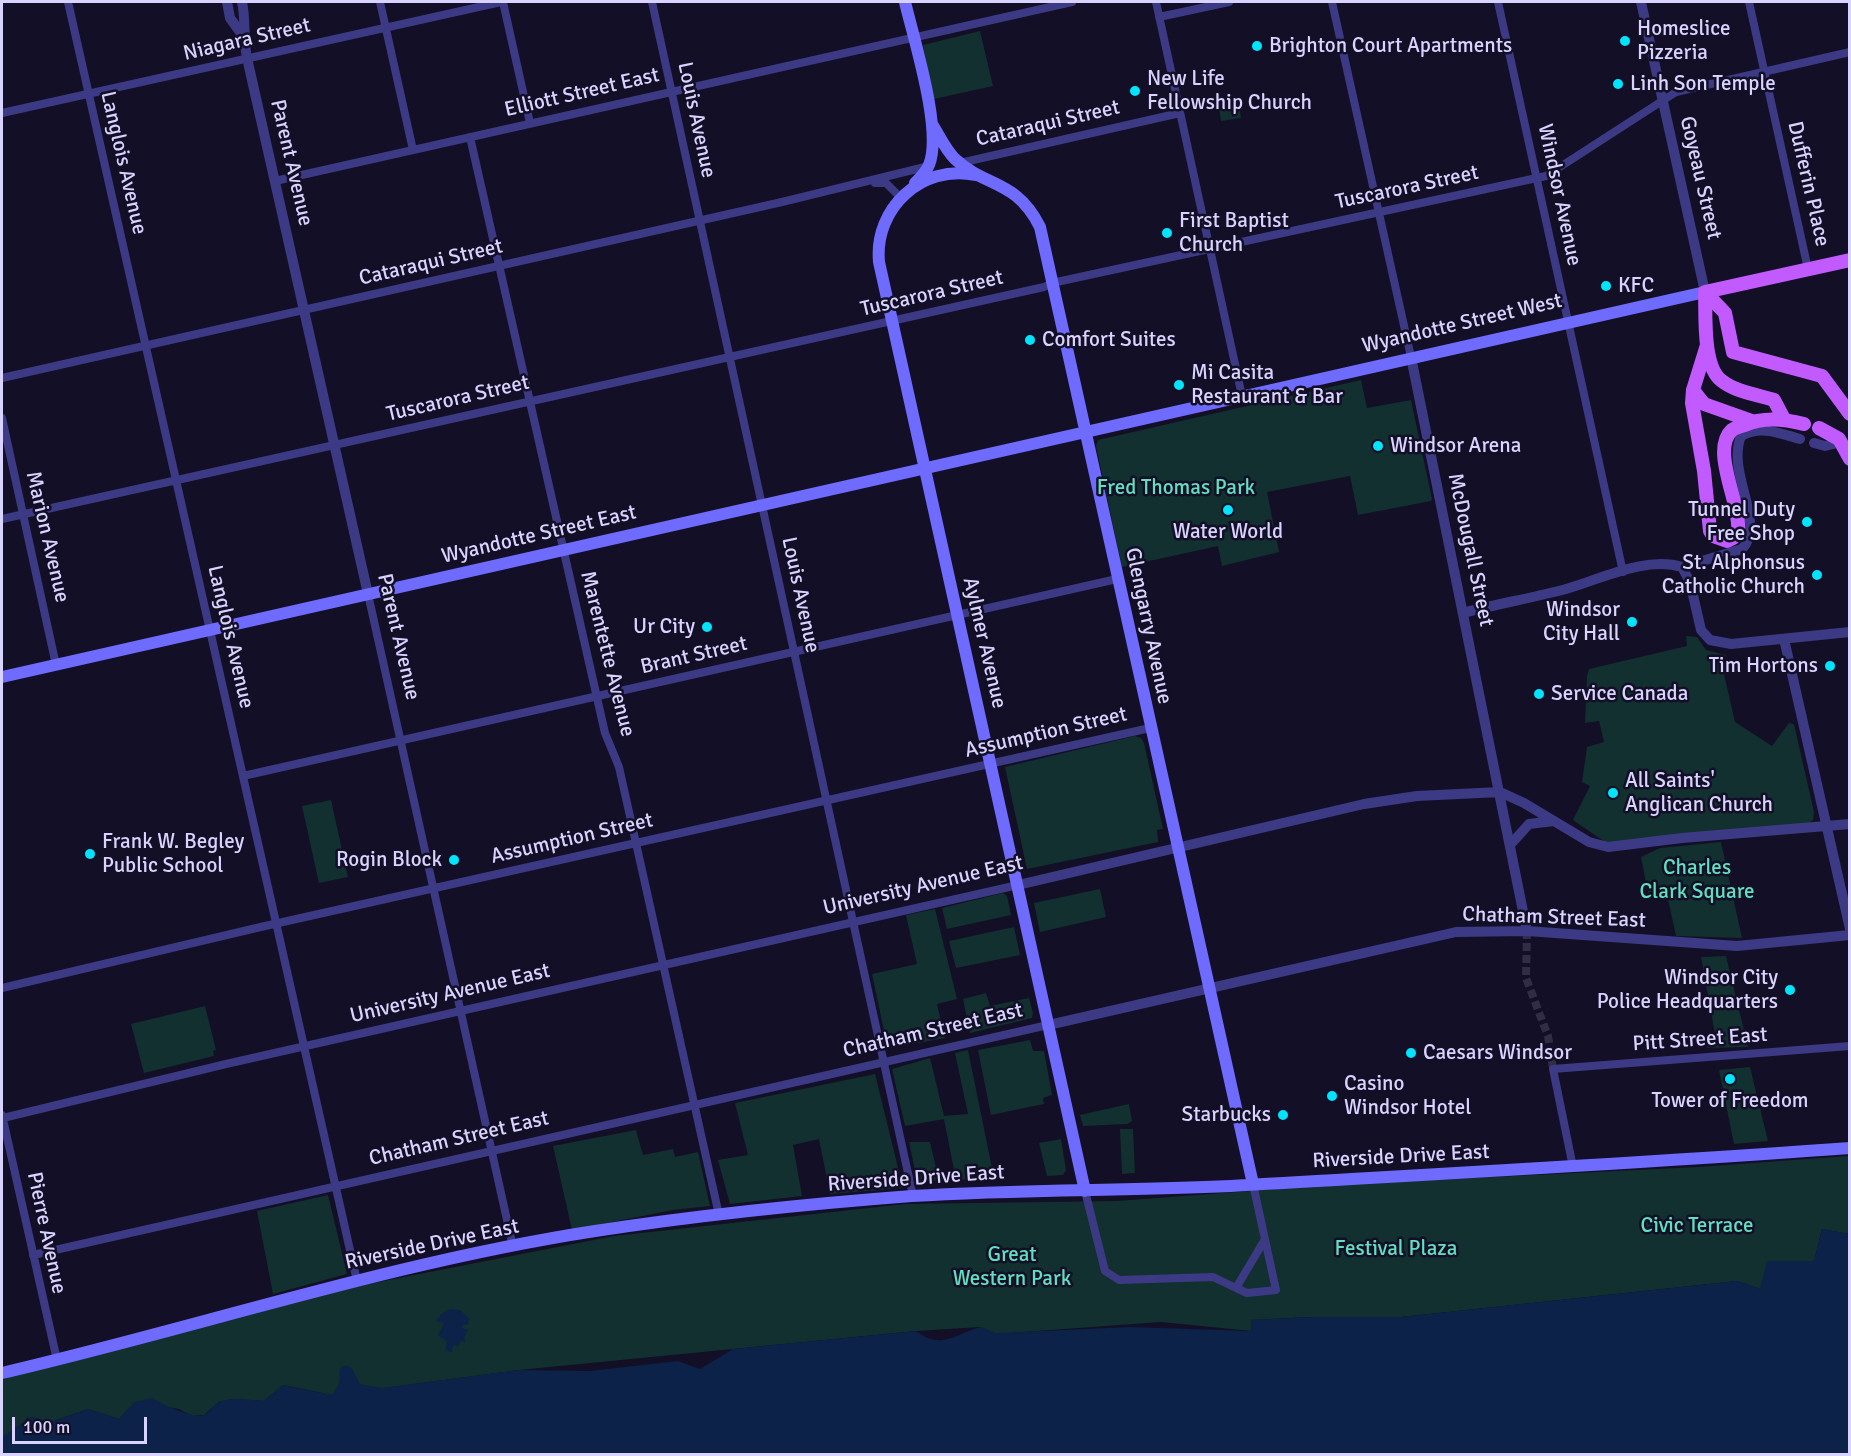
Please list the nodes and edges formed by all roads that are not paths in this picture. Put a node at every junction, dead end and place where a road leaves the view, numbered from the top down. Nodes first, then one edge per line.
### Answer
1 (68, 2) edge
2 (227, 2) edge
3 (242, 2) edge
4 (380, 2) edge
5 (502, 2) edge
6 (652, 2) edge
7 (905, 2) edge
8 (1072, 2) edge
9 (1156, 2) edge
10 (1229, 2) edge
11 (1332, 2) edge
12 (1498, 2) edge
13 (1641, 2) edge
14 (1749, 2) edge
15 (1159, 17) junction
16 (386, 27) junction
17 (243, 36) junction
18 (913, 37) junction
19 (1850, 52) edge
20 (248, 58) junction
21 (1764, 72) junction
22 (671, 92) junction
23 (89, 94) junction
24 (1663, 100) junction
25 (1180, 112) junction
26 (2, 113) edge
27 (530, 123) junction
28 (932, 124) junction
29 (470, 137) junction
30 (413, 150) junction
31 (960, 163) junction
32 (929, 166) junction
33 (985, 177) junction
34 (1537, 178) junction
35 (275, 181) junction
36 (869, 183) junction
37 (910, 189) junction
38 (901, 198) junction
39 (1379, 212) junction
40 (700, 221) junction
41 (1210, 249) junction
42 (1850, 260) edge
43 (499, 266) junction
44 (1808, 269) junction
45 (1052, 283) junction
46 (1705, 292) junction
47 (304, 310) junction
48 (892, 321) junction
49 (1569, 322) junction
50 (146, 345) junction
51 (1707, 345) junction
52 (730, 357) junction
53 (1411, 357) junction
54 (2, 378) edge
55 (1693, 390) junction
56 (1242, 396) junction
57 (529, 402) junction
58 (1850, 414) edge
59 (2, 418) edge
60 (1784, 419) junction
61 (1752, 422) junction
62 (1804, 424) dead end
63 (1819, 428) dead end
64 (1085, 431) junction
65 (1800, 439) dead end
66 (1842, 442) junction
67 (1814, 443) dead end
68 (335, 445) junction
69 (1850, 459) edge
70 (925, 467) junction
71 (177, 480) junction
72 (762, 504) junction
73 (23, 515) junction
74 (2, 519) edge
75 (562, 550) junction
76 (1682, 567) junction
77 (1623, 572) junction
78 (1117, 579) junction
79 (368, 594) junction
80 (1463, 613) junction
81 (958, 615) junction
82 (211, 630) junction
83 (1850, 632) edge
84 (1784, 639) junction
85 (794, 652) junction
86 (56, 665) junction
87 (2, 677) edge
88 (596, 696) junction
89 (1150, 728) junction
90 (401, 740) junction
91 (991, 764) junction
92 (243, 776) junction
93 (1500, 792) junction
94 (826, 801) junction
95 (1554, 821) junction
96 (1850, 824) edge
97 (1826, 826) junction
98 (635, 844) junction
99 (1510, 845) junction
100 (1178, 849) junction
101 (1018, 885) junction
102 (434, 889) junction
103 (853, 922) junction
104 (276, 924) junction
105 (1850, 929) edge
106 (1527, 931) junction
107 (1850, 935) edge
108 (662, 966) junction
109 (1208, 987) junction
110 (2, 988) edge
111 (461, 1012) junction
112 (1048, 1025) junction
113 (1850, 1046) edge
114 (302, 1047) junction
115 (884, 1063) junction
116 (694, 1106) junction
117 (2, 1115) edge
118 (1850, 1148) edge
119 (492, 1151) junction
120 (1573, 1167) junction
121 (1253, 1184) junction
122 (335, 1187) junction
123 (1085, 1191) junction
124 (913, 1196) junction
125 (719, 1215) junction
126 (1264, 1241) junction
127 (513, 1247) junction
128 (33, 1255) junction
129 (357, 1281) junction
130 (1236, 1288) junction
131 (57, 1360) junction
132 (2, 1373) edge

1 - 23 street, Langlois Avenue
2 - 17 street, Parent Avenue
3 - 17 street, Parent Avenue
4 - 16 street
5 - 16 street, Niagara Street
5 - 27 street
6 - 22 street, Louis Avenue
7 - 18 main road
8 - 18 street, Elliott Street East
9 - 15 street
10 - 15 street
11 - 39 street, McDougall Street
12 - 34 street, Windsor Avenue
13 - 24 street, Goyeau Street
14 - 21 street, Dufferin Place
15 - 25 street
16 - 20 street, Niagara Street
16 - 30 street
17 - 20 street, Parent Avenue
18 - 22 street, Elliott Street East
18 - 28 main road
19 - 21 street, Tuscarora Street
20 - 23 street, Niagara Street
20 - 35 street, Parent Avenue
21 - 24 street, Tuscarora Street
21 - 44 street, Dufferin Place
22 - 27 street, Elliott Street East
22 - 40 street, Louis Avenue
23 - 26 street, Niagara Street
23 - 50 street, Langlois Avenue
24 - 34 street, Tuscarora Street
24 - 46 street, Goyeau Street
25 - 31 street, Cataraqui Street
25 - 41 street
27 - 29 street, Elliott Street East
28 - 31 main road, Glengarry Avenue
28 - 32 main road
29 - 30 street, Elliott Street East
29 - 43 street, Marentette Avenue
30 - 35 street, Elliott Street East
31 - 33 main road, Glengarry Avenue
32 - 36 street, Cataraqui Street
32 - 37 main road
33 - 37 main road, Aylmer Avenue
33 - 45 main road, Glengarry Avenue
34 - 39 street, Tuscarora Street
34 - 49 street, Windsor Avenue
35 - 47 street, Parent Avenue
36 - 38 street
36 - 40 street, Cataraqui Street
37 - 38 main road, Aylmer Avenue
38 - 48 main road, Aylmer Avenue
39 - 41 street, Tuscarora Street
39 - 53 street, McDougall Street
40 - 43 street, Cataraqui Street
40 - 52 street, Louis Avenue
41 - 45 street, Tuscarora Street
41 - 56 street
42 - 44 main road, Wyandotte Street West
43 - 47 street, Cataraqui Street
43 - 57 street, Marentette Avenue
44 - 46 main road, Wyandotte Street West
45 - 48 street, Tuscarora Street
45 - 64 main road, Glengarry Avenue
46 - 49 main road, Wyandotte Street West
46 - 51 main road
46 - 58 main road
47 - 50 street, Cataraqui Street
47 - 68 street, Parent Avenue
48 - 52 street, Tuscarora Street
48 - 70 main road, Aylmer Avenue
49 - 53 main road, Wyandotte Street West
49 - 77 street, Windsor Avenue
50 - 54 street, Cataraqui Street
50 - 71 street, Langlois Avenue
51 - 55 main road
51 - 60 main road
52 - 57 street, Tuscarora Street
52 - 72 street, Louis Avenue
53 - 56 main road, Wyandotte Street West
53 - 80 street, McDougall Street
55 - 61 main road
55 - 61 main road
56 - 64 main road, Wyandotte Street West
57 - 68 street, Tuscarora Street
57 - 75 street, Marentette Avenue
59 - 73 street, Marion Avenue
60 - 61 main road
60 - 62 main road
63 - 66 main road
64 - 70 main road, Wyandotte Street East
64 - 78 main road, Glengarry Avenue
65 - 76 street
66 - 67 street
66 - 69 main road
68 - 71 street, Tuscarora Street
68 - 79 street, Parent Avenue
70 - 72 main road, Wyandotte Street East
70 - 81 main road, Aylmer Avenue
71 - 73 street, Tuscarora Street
71 - 82 street, Langlois Avenue
72 - 75 main road, Wyandotte Street East
72 - 85 street, Louis Avenue
73 - 74 street, Tuscarora Street
73 - 86 street, Marion Avenue
75 - 79 main road, Wyandotte Street East
75 - 88 street, Marentette Avenue
76 - 77 street
76 - 84 street
77 - 80 street
78 - 81 street, Brant Street
78 - 89 main road, Glengarry Avenue
79 - 82 main road, Wyandotte Street East
79 - 90 street, Parent Avenue
80 - 93 street, McDougall Street
81 - 85 street, Brant Street
81 - 91 main road, Aylmer Avenue
82 - 86 main road, Wyandotte Street East
82 - 92 street, Langlois Avenue
83 - 84 street
84 - 97 street
85 - 88 street, Brant Street
85 - 94 street, Louis Avenue
86 - 87 main road, Wyandotte Street East
88 - 90 street, Brant Street
88 - 98 street, Marentette Avenue
89 - 91 street, Assumption Street
89 - 100 main road, Glengarry Avenue
90 - 92 street, Brant Street
90 - 102 street, Parent Avenue
91 - 94 street, Assumption Street
91 - 101 main road, Aylmer Avenue
92 - 104 street, Langlois Avenue
93 - 95 street
93 - 99 street, McDougall Street
93 - 100 street, University Avenue East
94 - 98 street, Assumption Street
94 - 103 street, Louis Avenue
95 - 97 street
95 - 99 street
96 - 97 street
97 - 105 street
98 - 102 street, Assumption Street
98 - 108 street, Marentette Avenue
99 - 106 street, McDougall Street
100 - 101 street, University Avenue East
100 - 109 main road, Glengarry Avenue
101 - 103 street, University Avenue East
101 - 112 main road, Aylmer Avenue
102 - 104 street, Assumption Street
102 - 111 street, Parent Avenue
103 - 108 street, University Avenue East
103 - 115 street, Louis Avenue
104 - 110 street, Assumption Street
104 - 114 street, Langlois Avenue
106 - 107 street, Chatham Street East
106 - 109 street, Chatham Street East
108 - 111 street, University Avenue East
108 - 116 street, Marentette Avenue
109 - 112 street, Chatham Street East
109 - 121 main road, Glengarry Avenue
111 - 114 street, University Avenue East
111 - 119 street, Parent Avenue
112 - 115 street, Chatham Street East
112 - 123 main road, Aylmer Avenue
113 - 120 street, Pitt Street East
114 - 117 street, University Avenue East
114 - 122 street, Langlois Avenue
115 - 116 street, Chatham Street East
115 - 124 street, Louis Avenue
116 - 119 street, Chatham Street East
116 - 125 street, Marentette Avenue
117 - 128 street, Pierre Avenue
118 - 120 main road, Riverside Drive East
119 - 122 street, Chatham Street East
119 - 127 street, Parent Avenue
120 - 121 main road, Riverside Drive East
121 - 123 main road, Riverside Drive East
121 - 126 street
122 - 128 street, Chatham Street East
122 - 129 street, Langlois Avenue
123 - 124 main road, Riverside Drive East
123 - 130 street
124 - 125 main road, Riverside Drive East
125 - 127 main road, Riverside Drive East
126 - 130 street
126 - 130 street
127 - 129 main road, Riverside Drive East
128 - 131 street, Pierre Avenue
129 - 131 main road, Riverside Drive East
131 - 132 main road, Riverside Drive East

